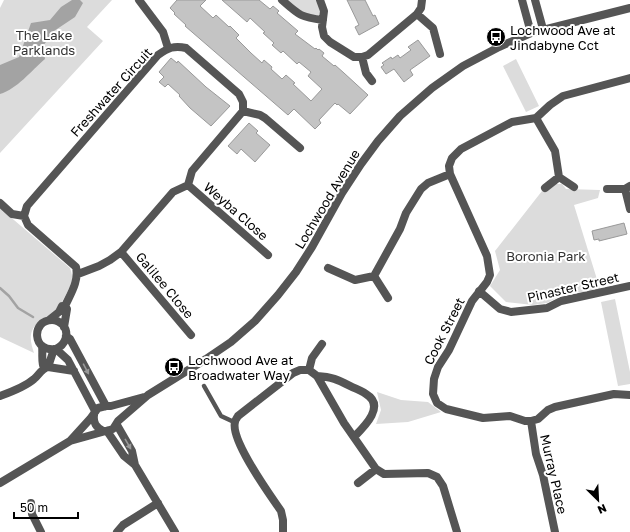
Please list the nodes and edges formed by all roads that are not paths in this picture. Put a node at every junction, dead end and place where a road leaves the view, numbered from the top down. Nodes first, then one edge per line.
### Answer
1 (139, 0) edge
2 (282, 0) edge
3 (320, 0) edge
4 (422, 0) edge
5 (522, 0) edge
6 (535, 0) edge
7 (630, 8) edge
8 (417, 14) junction
9 (323, 20) junction
10 (543, 29) junction
11 (531, 33) junction
12 (168, 48) junction
13 (440, 54) dead end
14 (362, 57) junction
15 (630, 78) edge
16 (372, 81) dead end
17 (243, 111) junction
18 (536, 118) junction
19 (300, 148) dead end
20 (450, 174) junction
21 (559, 177) junction
22 (188, 185) junction
23 (574, 187) dead end
24 (545, 188) dead end
25 (627, 188) edge
26 (607, 189) dead end
27 (0, 204) edge
28 (630, 209) edge
29 (24, 216) junction
30 (121, 252) junction
31 (268, 255) dead end
32 (328, 268) dead end
33 (78, 274) junction
34 (374, 276) junction
35 (630, 286) edge
36 (480, 291) junction
37 (388, 298) dead end
38 (65, 306) junction
39 (49, 320) junction
40 (64, 327) junction
41 (191, 334) dead end
42 (66, 336) junction
43 (322, 344) dead end
44 (42, 346) junction
45 (55, 349) junction
46 (46, 367) junction
47 (309, 370) junction
48 (74, 371) junction
49 (317, 376) junction
50 (204, 386) dead end
51 (148, 395) junction
52 (630, 395) edge
53 (0, 396) edge
54 (108, 406) junction
55 (94, 413) junction
56 (531, 421) junction
57 (234, 422) junction
58 (117, 423) junction
59 (105, 431) junction
60 (354, 437) junction
61 (70, 441) junction
62 (135, 465) junction
63 (376, 469) junction
64 (358, 482) dead end
65 (0, 483) edge
66 (31, 502) dead end
67 (158, 503) junction
68 (41, 532) edge
69 (116, 532) edge
70 (175, 532) edge
71 (283, 532) edge
72 (457, 532) edge
73 (555, 532) edge

1 - 12 street
2 - 9 street
3 - 9 street
4 - 8 street
5 - 11 street
6 - 10 street
7 - 10 street, Lochwood Avenue
8 - 13 street
8 - 14 street
9 - 14 street
10 - 11 street, Lochwood Avenue
11 - 51 street, Lochwood Avenue
12 - 17 street, Freshwater Circuit
12 - 29 street, Freshwater Circuit
14 - 16 street
15 - 18 street
17 - 19 street
17 - 22 street
18 - 20 street
18 - 21 street
20 - 34 street
20 - 36 street, Cook Street
21 - 23 street
21 - 24 street
22 - 30 street
22 - 31 street, Weyba Close
25 - 26 street
25 - 28 street
27 - 29 street
29 - 33 street
30 - 33 street
30 - 41 street, Galilee Close
32 - 34 street
33 - 38 street
34 - 37 street
35 - 36 street, Pinaster Street
36 - 56 street, Cook Street
38 - 39 street
38 - 40 street
39 - 40 street
39 - 44 street
40 - 42 street
42 - 45 street
42 -> 54 street
43 - 47 street
44 - 45 street
44 - 46 street
45 - 46 street
45 - 48 street
46 - 48 street
46 - 53 street
47 - 49 street
47 - 57 street
48 - 55 street
49 - 60 street
49 - 60 street
50 - 57 lane
51 - 54 street, Lochwood Avenue
51 - 58 street, Lochwood Avenue
52 - 56 street
54 - 55 street, Lochwood Avenue
54 - 58 street
55 - 59 street
55 - 61 street, Lochwood Avenue
56 - 73 street, Murray Place
57 - 71 street
58 - 59 street, Lochwood Avenue
58 -> 62 street
59 - 61 street, Lochwood Avenue
59 - 62 street
60 - 63 street
61 - 65 street, Lochwood Avenue
62 - 67 street
63 - 64 street
63 - 72 street
66 - 68 street
67 - 69 street
67 - 70 street

